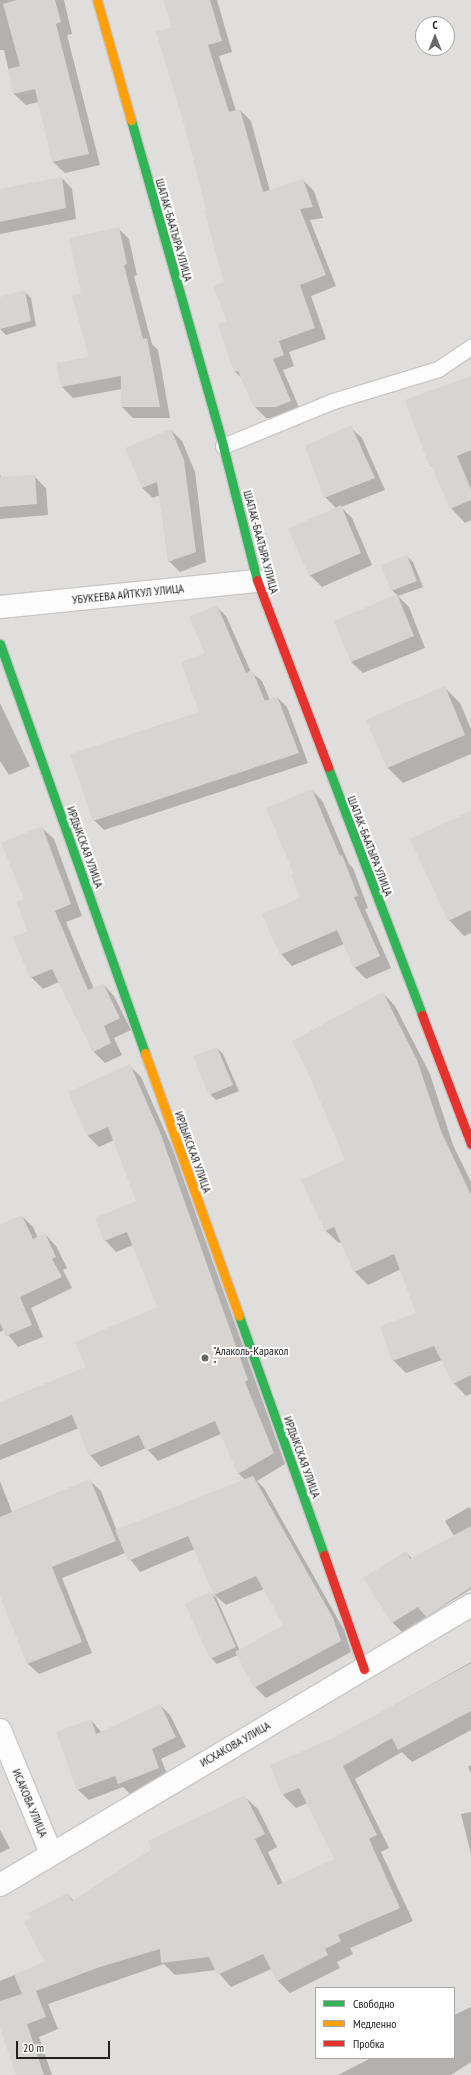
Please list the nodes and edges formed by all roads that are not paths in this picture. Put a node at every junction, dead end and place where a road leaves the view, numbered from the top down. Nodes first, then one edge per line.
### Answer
1 (97, 0) edge
2 (471, 347) edge
3 (223, 446) junction
4 (257, 581) junction
5 (0, 607) edge
6 (0, 644) edge
7 (471, 1144) edge
8 (471, 1605) edge
9 (364, 1669) junction
10 (0, 1730) edge
11 (51, 1853) junction
12 (0, 1884) edge

1 - 3 street, ШАПАК-БААТЫРА УЛИЦА
2 - 3 lane
3 - 4 street, ШАПАК-БААТЫРА УЛИЦА
4 - 5 street, УБУКЕЕВА АЙТКУЛ УЛИЦА
4 - 7 street, ШАПАК-БААТЫРА УЛИЦА
6 - 9 street, ИРДЫКСКАЯ УЛИЦА
8 - 9 street, ИСХАКОВА УЛИЦА
9 - 11 street, ИСХАКОВА УЛИЦА
10 - 11 street, ИСАКОВА УЛИЦА
11 - 12 street, ИСХАКОВА УЛИЦА

